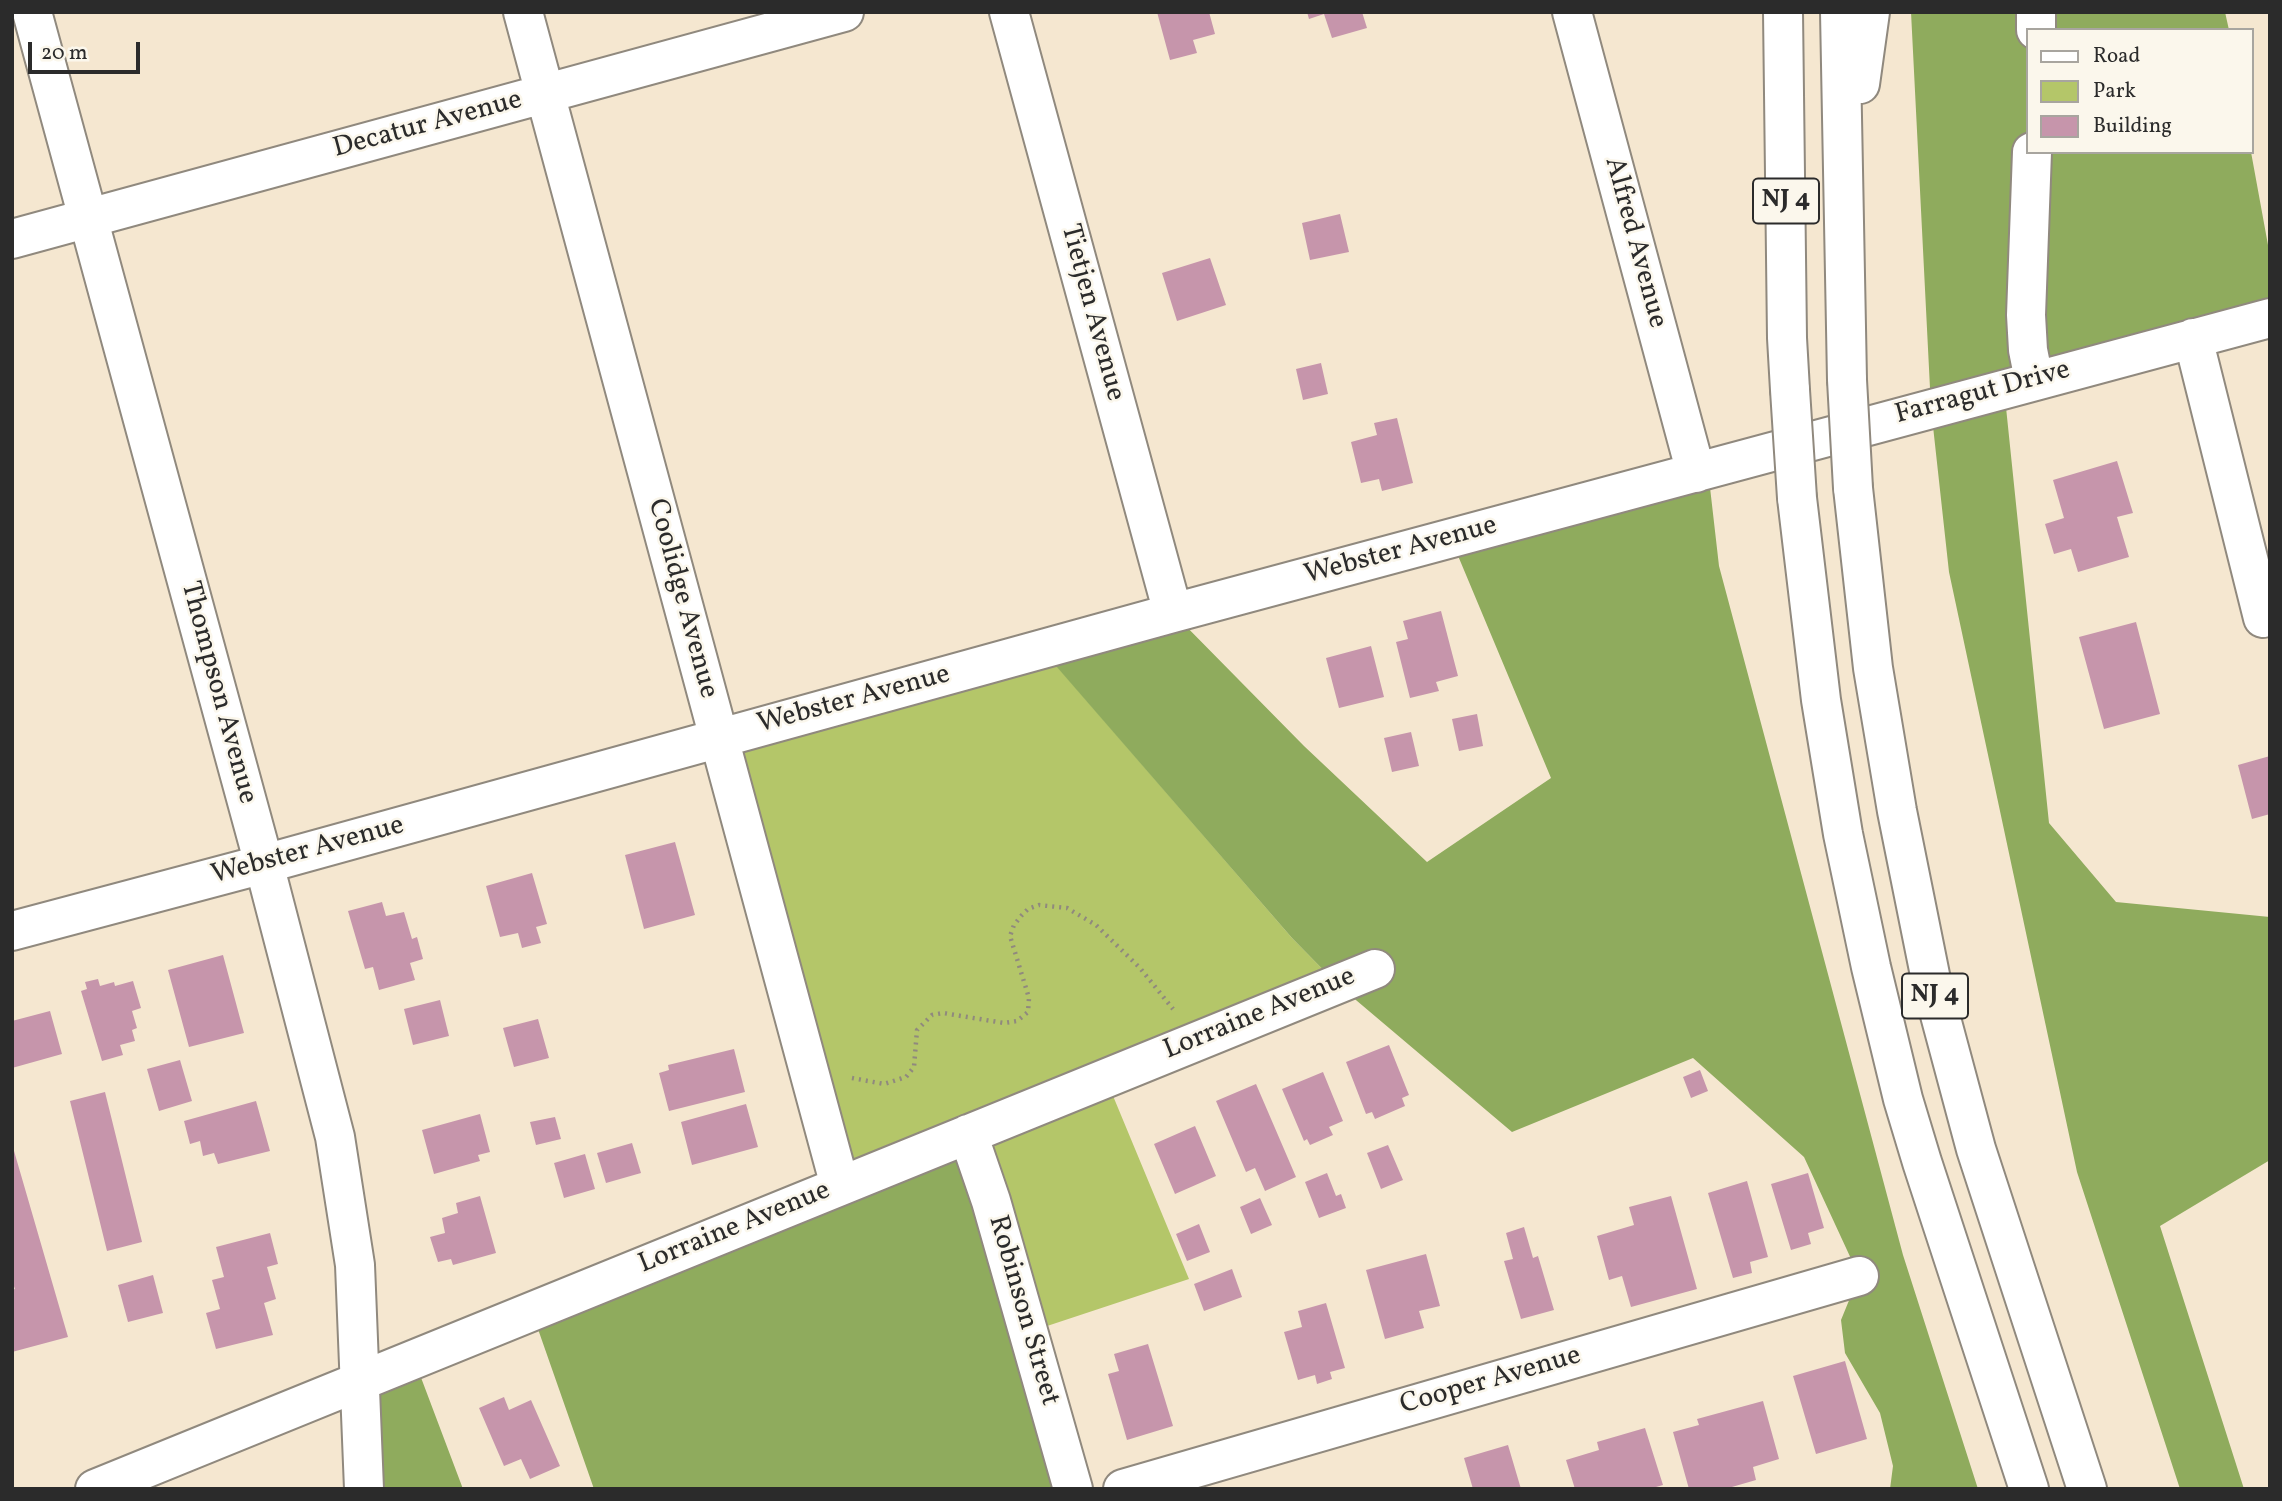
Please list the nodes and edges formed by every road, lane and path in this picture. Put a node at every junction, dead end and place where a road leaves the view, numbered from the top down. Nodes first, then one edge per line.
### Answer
1 (32, 12) edge
2 (523, 12) edge
3 (844, 12) edge
4 (1009, 12) edge
5 (1572, 12) edge
6 (1783, 12) edge
7 (1840, 12) edge
8 (1870, 12) edge
9 (545, 94) junction
10 (2032, 154) edge
11 (1843, 214) junction
12 (88, 218) junction
13 (12, 239) edge
14 (2270, 318) edge
15 (2193, 338) junction
16 (2034, 380) junction
17 (1696, 473) junction
18 (1173, 614) junction
19 (2263, 618) dead end
20 (718, 738) junction
21 (264, 864) junction
22 (12, 931) edge
23 (1375, 968) dead end
24 (1196, 1041) junction
25 (811, 1076) junction
26 (968, 1134) junction
27 (840, 1186) junction
28 (1859, 1276) dead end
29 (361, 1381) junction
30 (94, 1489) edge
31 (364, 1489) edge
32 (1073, 1489) edge
33 (1123, 1489) edge
34 (2029, 1489) edge
35 (2087, 1489) edge

1 - 12 main road, Thompson Avenue
2 - 9 main road, Coolidge Avenue
3 - 9 main road, Decatur Avenue
4 - 18 main road, Tietjen Avenue
5 - 17 main road, Alfred Avenue
6 - 34 main road, NJ 4, bridge
7 - 11 main road, NJ 4
8 - 11 main road
9 - 12 main road, Decatur Avenue
9 - 20 main road, Coolidge Avenue
10 - 16 main road
11 - 35 main road, NJ 4, bridge
12 - 13 main road, Decatur Avenue
12 - 21 main road, Thompson Avenue
14 - 15 main road, Farragut Drive
15 - 16 main road, Farragut Drive
15 - 19 main road
16 - 17 main road, Farragut Drive
17 - 18 main road, Webster Avenue
18 - 20 main road, Webster Avenue
20 - 21 main road, Webster Avenue
20 - 25 main road, Coolidge Avenue
21 - 22 main road, Webster Avenue
21 - 29 main road, Thompson Avenue
23 - 24 main road, Lorraine Avenue
24 - 25 path
24 - 26 main road, Lorraine Avenue
25 - 27 main road, Coolidge Avenue
26 - 27 main road, Lorraine Avenue
26 - 32 main road, Robinson Street
27 - 29 main road, Lorraine Avenue
28 - 33 main road, Cooper Avenue
29 - 30 main road, Lorraine Avenue
29 - 31 main road, Thompson Avenue

